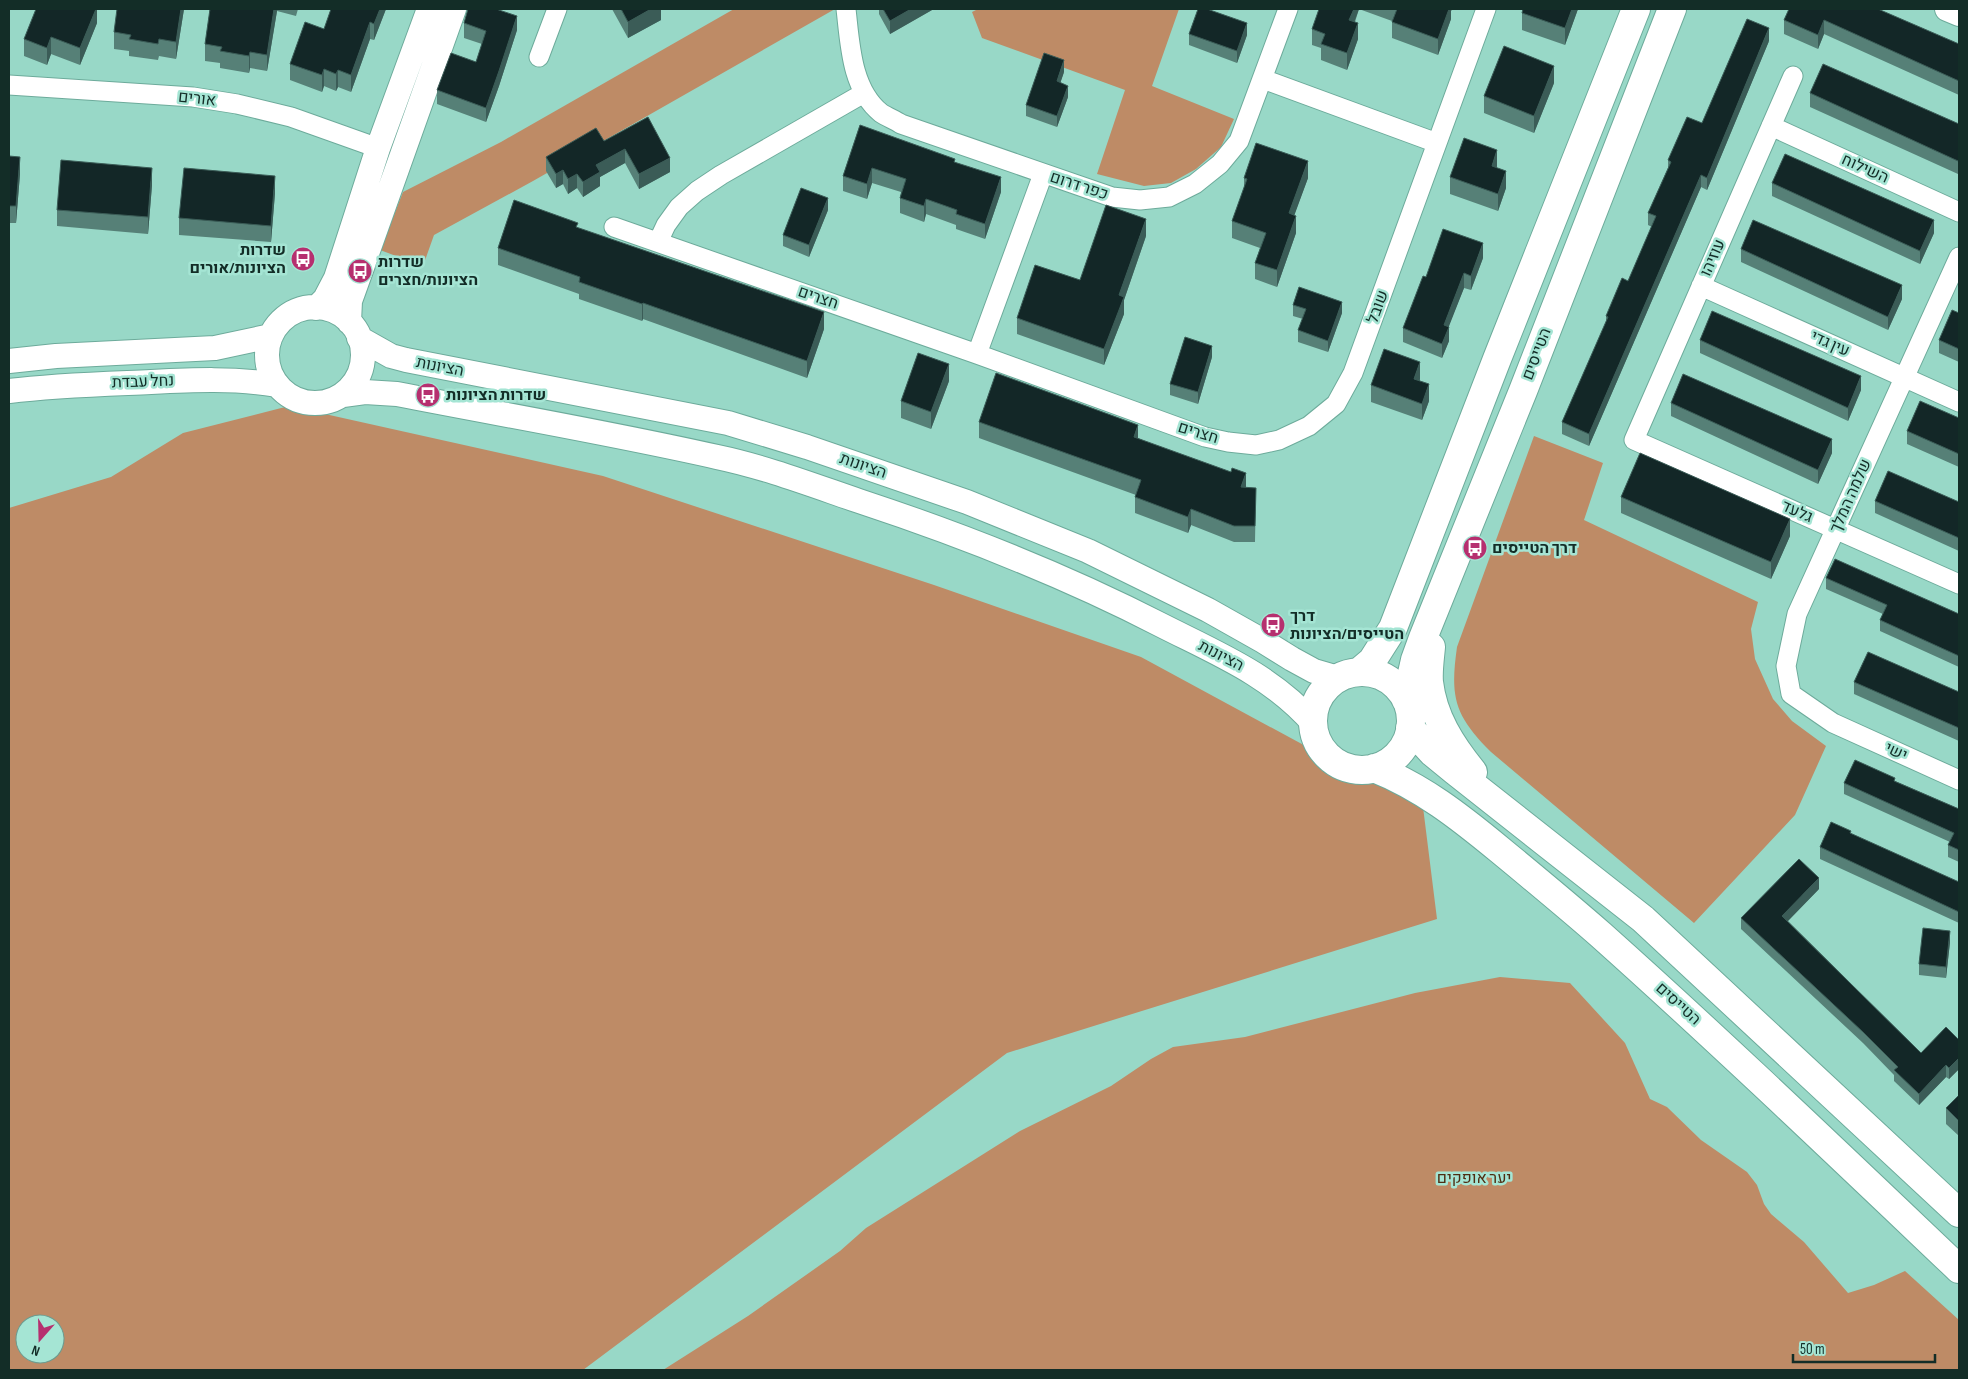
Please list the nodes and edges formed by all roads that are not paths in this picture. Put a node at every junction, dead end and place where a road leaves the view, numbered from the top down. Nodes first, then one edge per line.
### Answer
1 (429, 9) edge
2 (454, 9) edge
3 (557, 9) edge
4 (846, 9) edge
5 (1288, 9) edge
6 (1486, 9) edge
7 (1636, 9) edge
8 (1672, 9) edge
9 (1947, 9) edge
10 (1959, 14) edge
11 (539, 57) dead end
12 (1793, 76) dead end
13 (1263, 79) junction
14 (9, 85) edge
15 (864, 93) junction
16 (1771, 126) junction
17 (1437, 143) junction
18 (378, 148) junction
19 (1043, 174) junction
20 (1959, 212) edge
21 (614, 227) dead end
22 (658, 242) junction
23 (1959, 257) edge
24 (1701, 286) junction
25 (316, 308) junction
26 (354, 330) junction
27 (271, 336) junction
28 (977, 354) junction
29 (9, 361) edge
30 (1905, 378) junction
31 (277, 384) junction
32 (9, 391) edge
33 (343, 395) junction
34 (1959, 402) edge
35 (1280, 440) joint
36 (1634, 440) joint
37 (1836, 530) junction
38 (1959, 584) edge
39 (1438, 601) junction
40 (1349, 675) junction
41 (1406, 700) junction
42 (1313, 723) junction
43 (1833, 723) joint
44 (1410, 728) junction
45 (1374, 768) junction
46 (1959, 780) edge
47 (1499, 805) junction
48 (1959, 1213) edge
49 (1959, 1269) edge

1 - 18 street
2 - 26 street
3 - 11 street
4 - 15 street, כפר דרום
5 - 13 street, כפר דרום
6 - 17 street, שובל
7 - 40 main road
8 - 39 main road, הטייסים
9 - 10 street
12 - 16 street, עוזיהו
13 - 17 street
13 - 19 street, כפר דרום
14 - 18 street, אורים
15 - 19 street, כפר דרום
15 - 22 street
16 - 20 street, השילוח
16 - 24 street, עוזיהו
17 - 35 street, שובל
18 - 25 street
19 - 28 street
21 - 22 street, חצרים
22 - 28 street, חצרים
23 - 30 street, שלמה המלך
24 - 30 street, עין גדי
24 - 36 street, עוזיהו
25 - 26 street
25 - 27 street
26 - 33 street
26 - 40 street, הציונות
27 - 29 street, נחל עבדת
27 - 31 street
28 - 35 street, חצרים
30 - 34 street, עין גדי
30 - 37 street, שלמה המלך
31 - 32 street, נחל עבדת
31 - 33 street
33 - 42 street, הציונות
36 - 37 street, גלעד
37 - 38 street, גלעד
37 - 43 street, שלמה המלך
39 - 41 main road, הטייסים
39 - 47 main road
40 - 41 main road
40 - 42 main road
41 - 44 main road
42 - 45 main road
43 - 46 street, ישי
44 - 45 main road
44 - 47 main road
45 - 49 main road, הטייסים
47 - 48 main road

